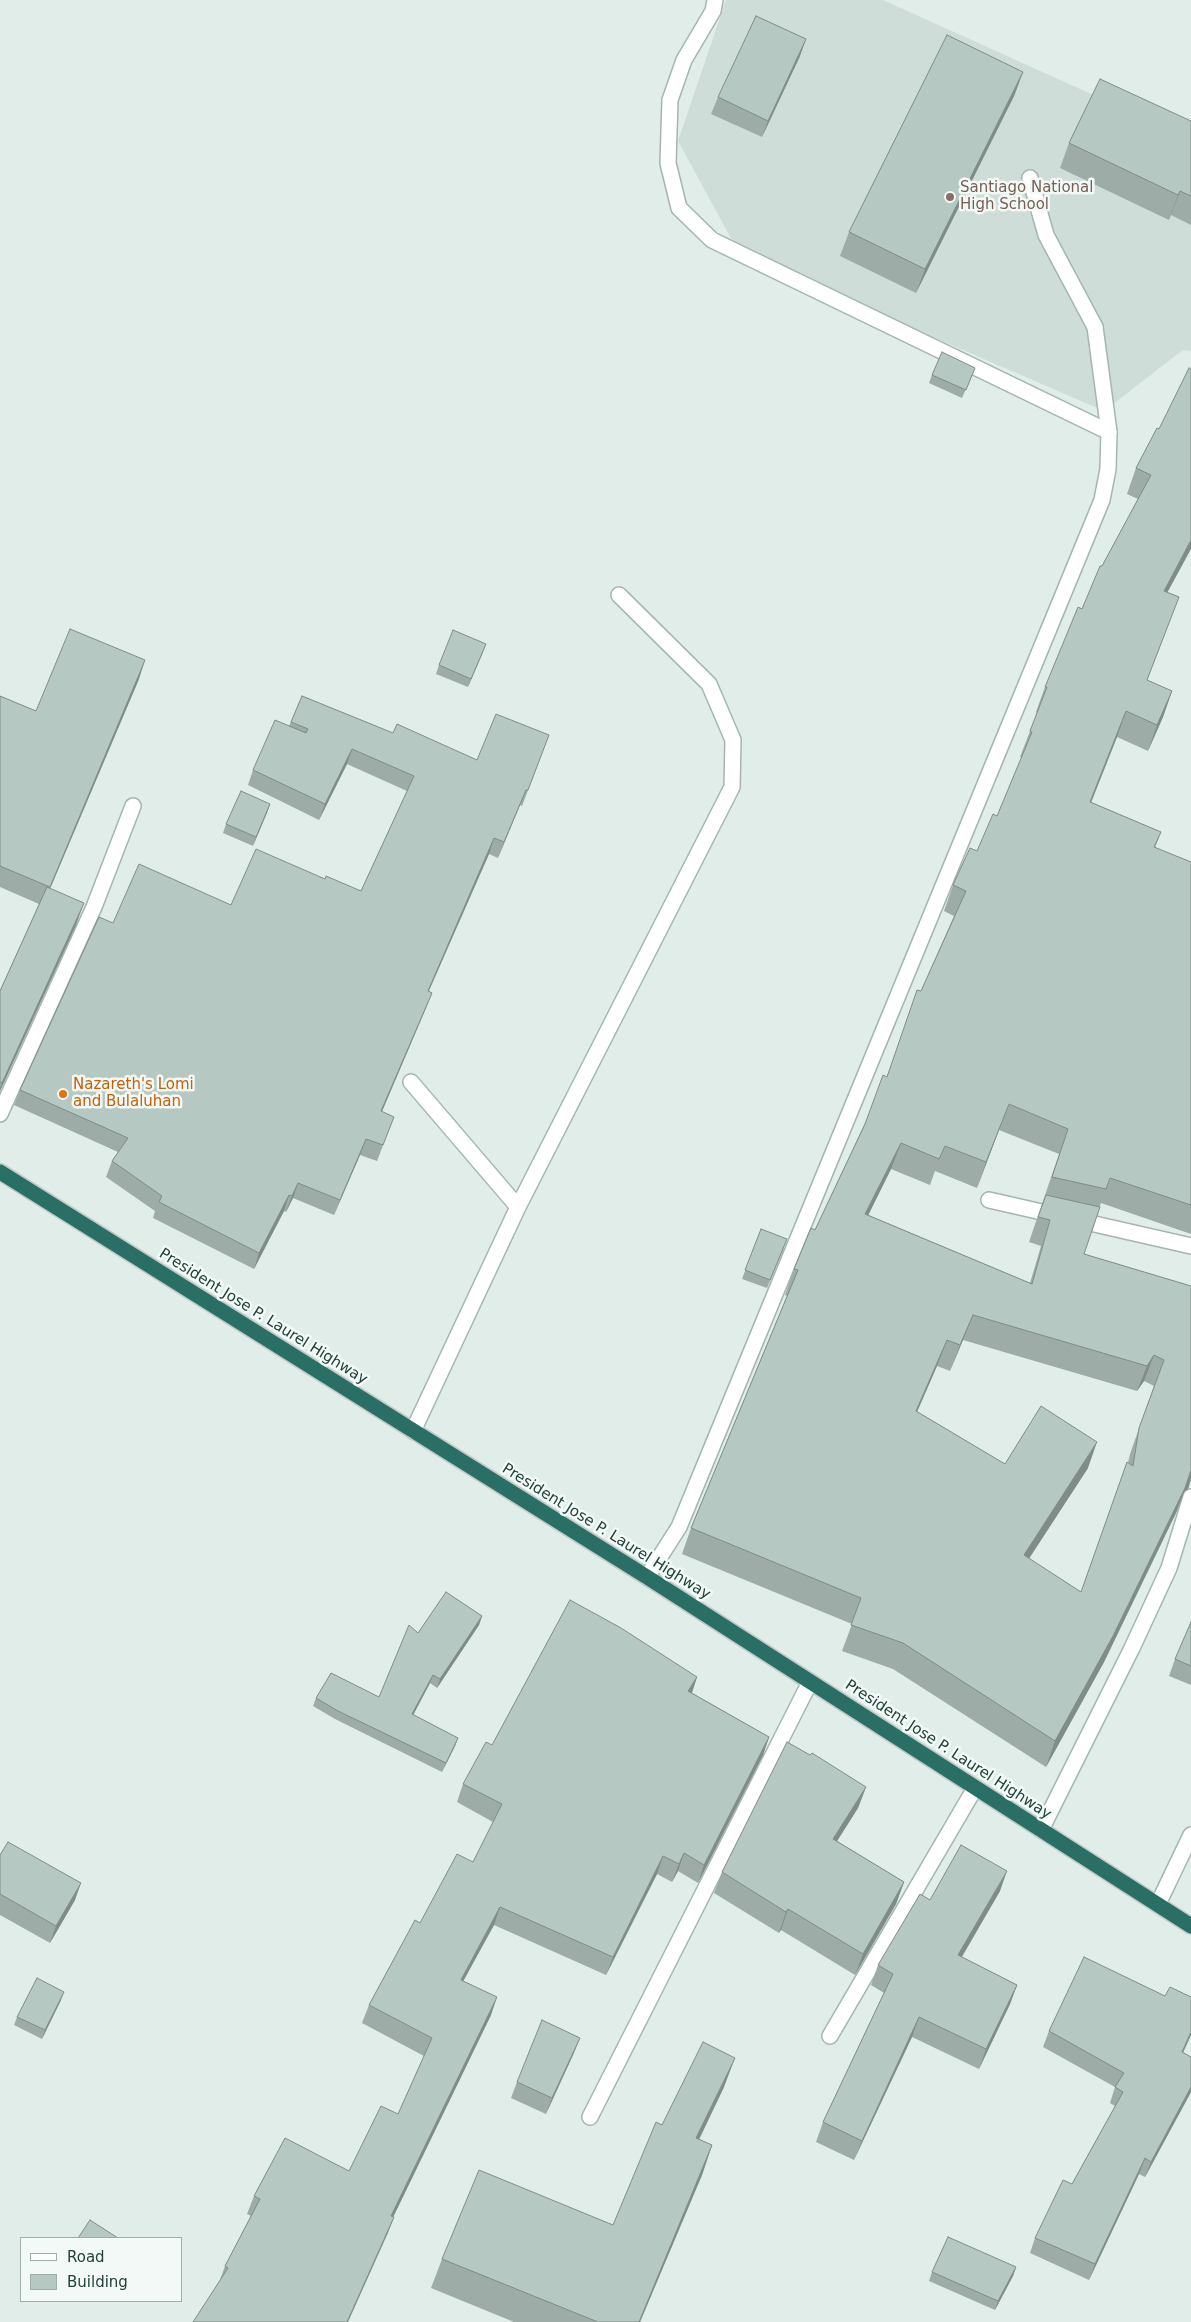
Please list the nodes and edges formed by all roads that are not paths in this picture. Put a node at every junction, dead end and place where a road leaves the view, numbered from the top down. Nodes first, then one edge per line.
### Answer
1 (715, 0) edge
2 (1030, 178) dead end
3 (1109, 432) junction
4 (619, 595) dead end
5 (133, 806) dead end
6 (411, 1082) dead end
7 (0, 1114) edge
8 (0, 1172) edge
9 (989, 1200) dead end
10 (518, 1207) junction
11 (1191, 1246) edge
12 (413, 1431) junction
13 (1191, 1496) edge
14 (647, 1578) junction
15 (810, 1682) junction
16 (975, 1788) junction
17 (1041, 1830) junction
18 (1191, 1835) edge
19 (1158, 1904) junction
20 (1191, 1926) edge
21 (830, 2036) dead end
22 (590, 2117) dead end

1 - 3 street
2 - 3 street
3 - 14 street
4 - 10 street
5 - 7 street
6 - 10 street
8 - 12 highway, President Jose P. Laurel Highway
9 - 11 street
10 - 12 street
12 - 14 highway, President Jose P. Laurel Highway
13 - 17 street
14 - 15 highway, President Jose P. Laurel Highway
15 - 16 highway, President Jose P. Laurel Highway
15 - 22 street
16 - 17 highway, President Jose P. Laurel Highway
16 - 21 street
17 - 19 highway, President Jose P. Laurel Highway
18 - 19 street
19 - 20 highway, President Jose P. Laurel Highway

